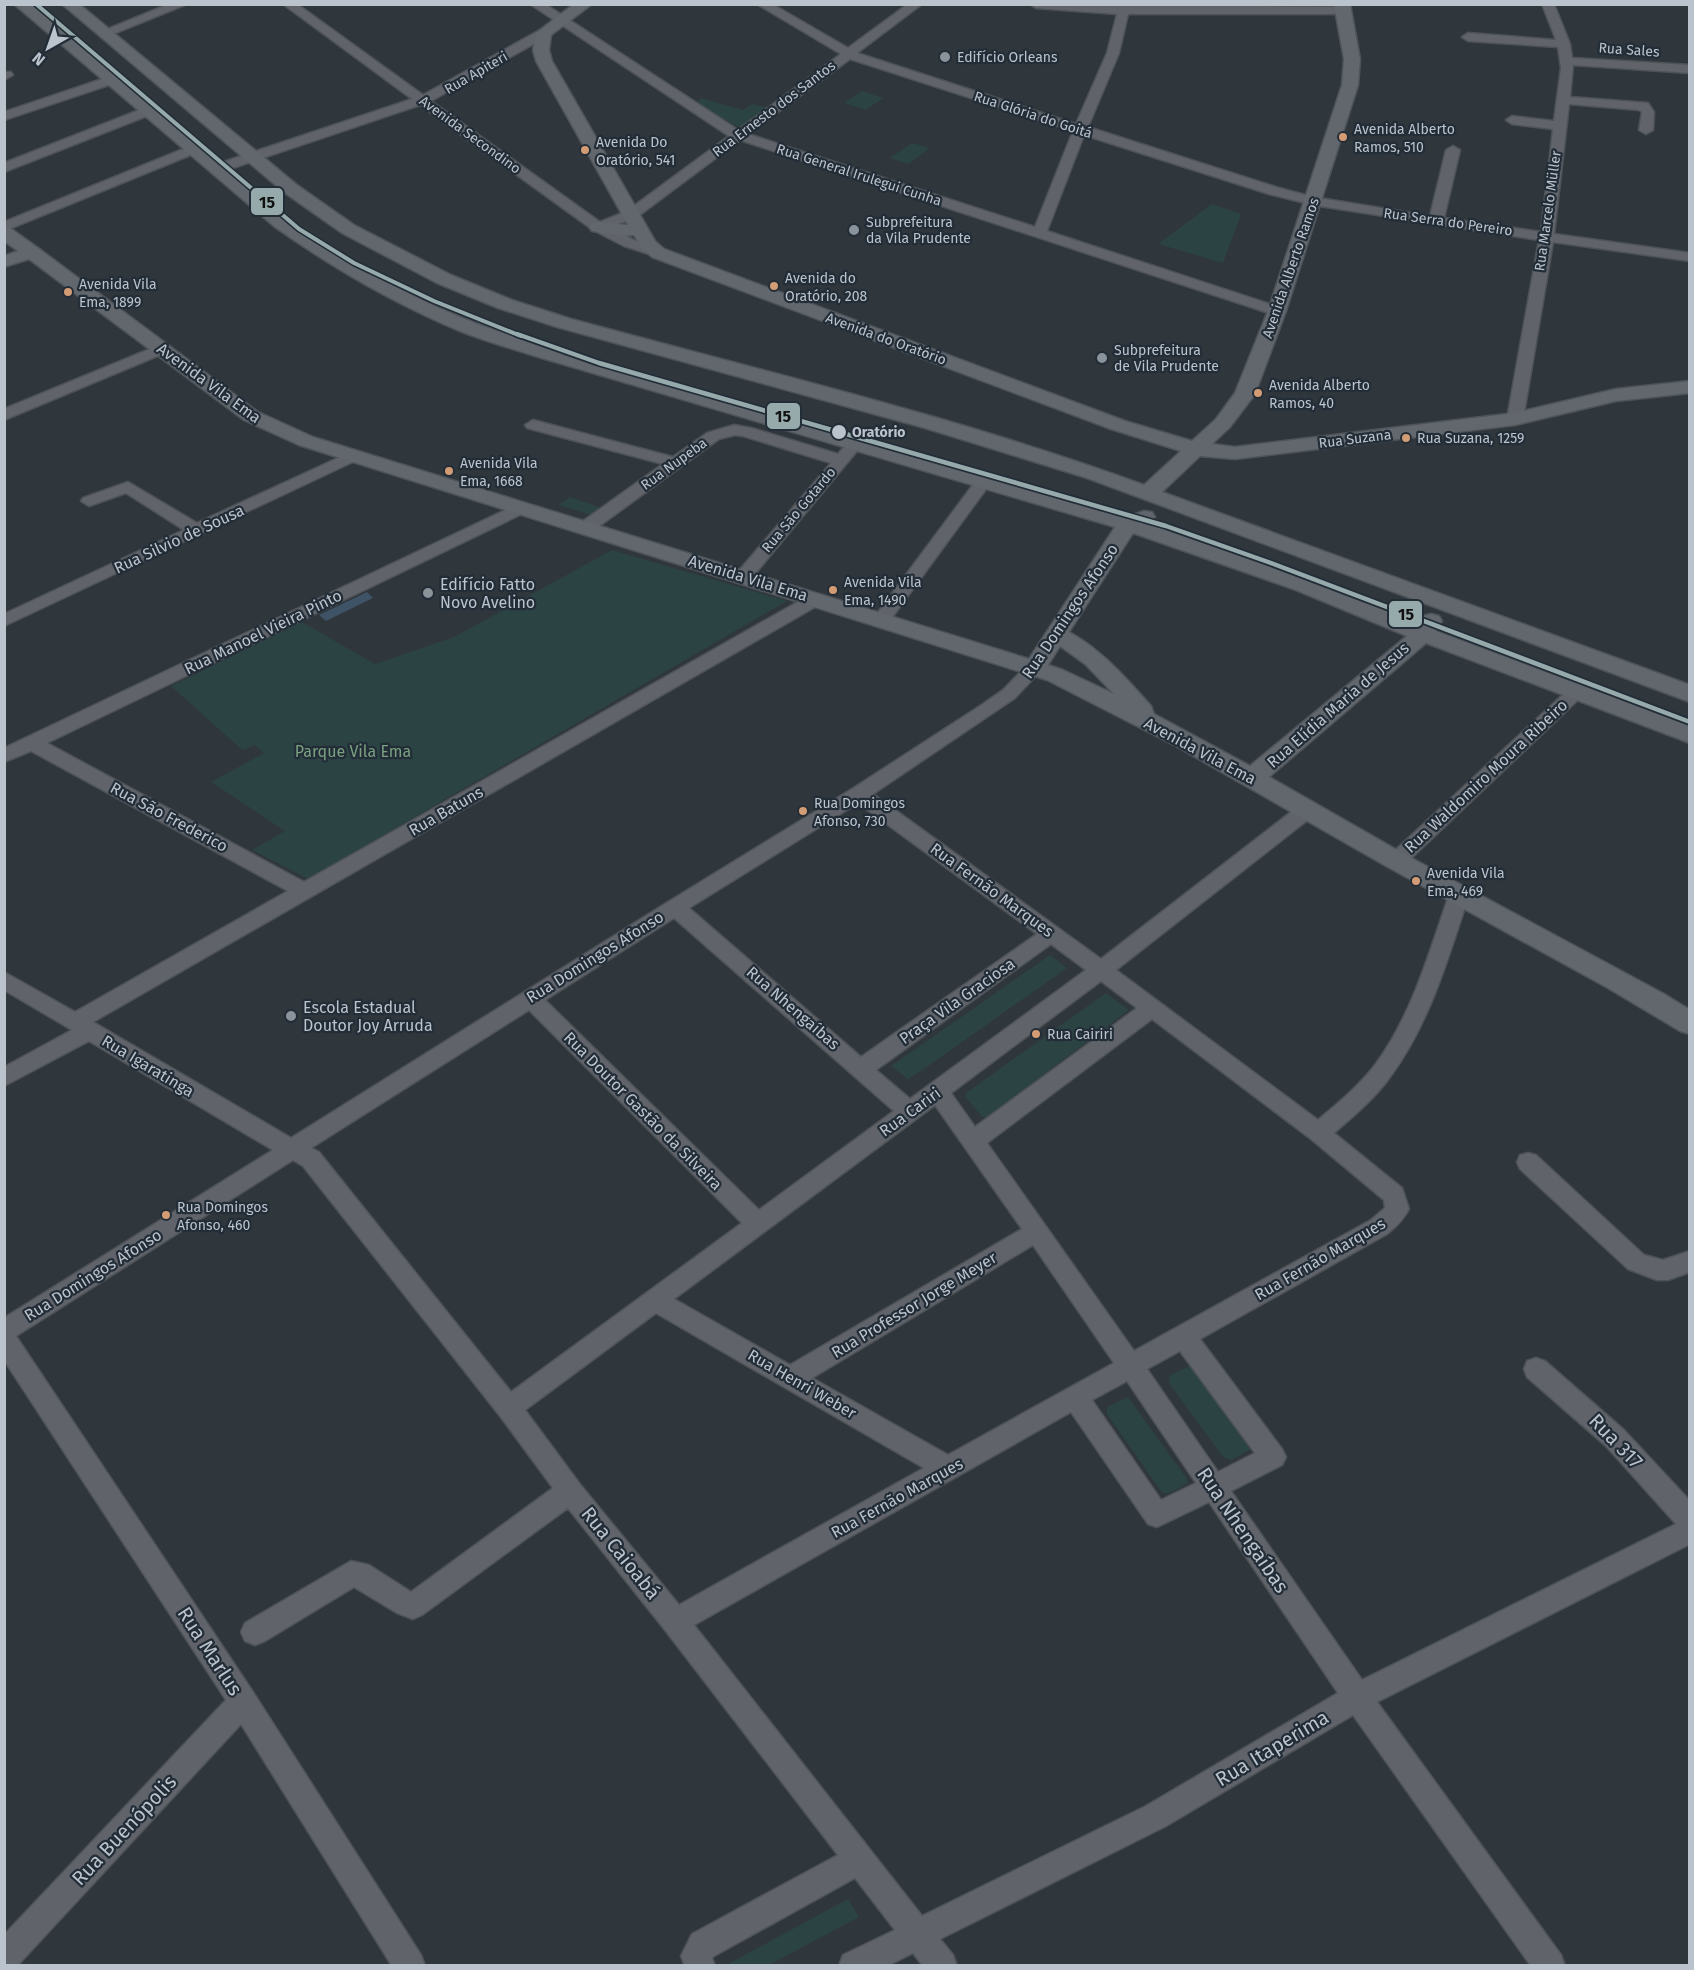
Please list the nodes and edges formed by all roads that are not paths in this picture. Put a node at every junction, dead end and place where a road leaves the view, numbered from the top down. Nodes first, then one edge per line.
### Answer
1 (21, 4) edge
2 (69, 4) edge
3 (182, 4) edge
4 (289, 4) edge
5 (536, 4) edge
6 (585, 4) edge
7 (793, 4) edge
8 (916, 4) edge
9 (1036, 4) edge
10 (1548, 4) edge
11 (766, 7) edge
12 (1123, 8) edge
13 (1343, 8) edge
14 (560, 20) junction
15 (104, 33) junction
16 (544, 33) junction
17 (1468, 37) dead end
18 (1564, 44) junction
19 (847, 54) junction
20 (1567, 61) junction
21 (1689, 69) edge
22 (111, 80) junction
23 (422, 100) junction
24 (1563, 100) junction
25 (147, 111) junction
26 (4, 116) edge
27 (1512, 120) dead end
28 (1560, 126) junction
29 (337, 130) junction
30 (1080, 130) junction
31 (1646, 130) dead end
32 (737, 135) junction
33 (193, 149) junction
34 (1453, 150) dead end
35 (261, 163) junction
36 (4, 168) edge
37 (216, 169) junction
38 (1313, 201) junction
39 (1436, 221) junction
40 (636, 222) junction
41 (4, 227) edge
42 (598, 227) junction
43 (4, 232) edge
44 (1039, 234) junction
45 (1546, 236) junction
46 (32, 252) junction
47 (658, 253) junction
48 (1689, 257) edge
49 (4, 262) edge
50 (1277, 311) junction
51 (162, 349) junction
52 (1689, 387) edge
53 (4, 415) edge
54 (1515, 419) junction
55 (533, 425) dead end
56 (855, 444) junction
57 (1197, 449) junction
58 (353, 456) junction
59 (842, 461) junction
60 (677, 463) junction
61 (984, 481) junction
62 (1148, 493) junction
63 (89, 501) dead end
64 (520, 508) junction
65 (1128, 524) junction
66 (585, 528) junction
67 (196, 530) junction
68 (1322, 558) junction
69 (743, 577) junction
70 (816, 599) junction
71 (1445, 603) junction
72 (882, 620) junction
73 (4, 621) edge
74 (1423, 634) junction
75 (1056, 635) junction
76 (1035, 667) junction
77 (1576, 692) junction
78 (1689, 694) edge
79 (1156, 726) junction
80 (1689, 735) edge
81 (32, 743) junction
82 (4, 756) edge
83 (1252, 778) junction
84 (860, 794) junction
85 (1307, 810) junction
86 (1396, 861) junction
87 (306, 892) junction
88 (1459, 895) junction
89 (675, 907) junction
90 (1051, 933) junction
91 (1101, 970) junction
92 (4, 980) edge
93 (530, 998) junction
94 (1152, 1008) junction
95 (1689, 1024) edge
96 (82, 1027) junction
97 (862, 1068) junction
98 (4, 1078) edge
99 (938, 1092) junction
100 (910, 1112) junction
101 (1319, 1133) junction
102 (973, 1141) junction
103 (293, 1148) junction
104 (1528, 1162) dead end
105 (758, 1223) junction
106 (1036, 1232) junction
107 (1689, 1261) edge
108 (654, 1300) junction
109 (4, 1331) edge
110 (1184, 1337) junction
111 (4, 1340) edge
112 (1131, 1368) junction
113 (1536, 1369) dead end
114 (792, 1377) junction
115 (1076, 1398) junction
116 (509, 1408) junction
117 (949, 1468) junction
118 (1213, 1487) junction
119 (570, 1491) junction
120 (1689, 1520) edge
121 (1689, 1530) edge
122 (675, 1621) junction
123 (255, 1632) dead end
124 (1357, 1697) junction
125 (243, 1702) junction
126 (860, 1859) junction
127 (917, 1933) junction
128 (4, 1957) edge
129 (410, 1965) edge
130 (700, 1965) edge
131 (854, 1965) edge
132 (942, 1965) edge
133 (1550, 1965) edge

1 - 22 main road
2 - 15 main road
3 - 15 street
4 - 23 street, Avenida Secondino
5 - 14 street, Rua General Irulegui Cunha
6 - 14 main road
7 - 11 street
8 - 19 street, Rua Ernesto dos Santos
9 - 12 street
10 - 18 street, Rua Marcelo Müller
11 - 19 street, Rua Glória do Goitá
12 - 13 street
12 - 30 street
13 - 38 main road, Avenida Alberto Ramos
14 - 16 main road
14 - 32 street, Rua General Irulegui Cunha
15 - 35 main road
16 - 23 street, Rua Apiteri
16 - 40 main road
17 - 18 street
18 - 20 street, Rua Marcelo Müller
19 - 30 street, Rua Glória do Goitá
19 - 32 street, Rua Ernesto dos Santos
20 - 21 street, Rua Sales
20 - 24 street, Rua Marcelo Müller
22 - 25 main road
22 - 26 street
23 - 29 street, Rua Apiteri
23 - 42 street, Avenida Secondino
24 - 28 street, Rua Marcelo Müller
24 - 31 street
25 - 33 main road
25 - 36 street
27 - 28 street
28 - 45 street, Rua Marcelo Müller
29 - 35 street, Rua Apiteri
29 - 35 street, Rua Apiteri
30 - 38 street, Rua Glória do Goitá
30 - 44 street
32 - 40 street, Rua Ernesto dos Santos
32 - 44 street, Rua General Irulegui Cunha
33 - 37 main road
33 - 41 street
34 - 39 street
35 - 37 street, Rua Apiteri
35 - 62 main road
37 - 56 main road
38 - 39 street, Rua Serra do Pereiro
38 - 50 main road, Avenida Alberto Ramos
39 - 45 street, Rua Serra do Pereiro
40 - 42 main road
40 - 47 main road
42 - 47 street, Avenida Secondino
43 - 46 main road, Avenida Vila Ema
44 - 50 street, Rua General Irulegui Cunha
45 - 48 street, Rua Serra do Pereiro
45 - 54 street, Rua Marcelo Müller
46 - 49 main road
46 - 51 main road, Avenida Vila Ema
47 - 57 main road, Avenida do Oratório
50 - 57 main road, Avenida Alberto Ramos
51 - 53 street
51 - 58 main road, Avenida Vila Ema
52 - 54 main road, Rua Suzana
54 - 57 main road, Rua Suzana
55 - 60 street
56 - 59 street, Rua São Gotardo
56 - 61 main road
57 - 62 main road, Avenida Alberto Ramos
58 - 64 main road, Avenida Vila Ema
58 - 67 street, Rua Silvio de Sousa
59 - 60 street, Rua Nupeba
59 - 69 street, Rua São Gotardo
60 - 66 street, Rua Nupeba
61 - 65 main road
61 - 72 street
62 - 68 main road
63 - 67 street
64 - 66 main road, Avenida Vila Ema
64 - 81 street, Rua Manoel Vieira Pinto
65 - 68 main road
65 - 74 main road
65 - 75 main road, Rua Domingos Afonso
66 - 69 main road, Avenida Vila Ema
67 - 73 street, Rua Silvio de Sousa
68 - 71 main road
69 - 70 main road, Avenida Vila Ema
70 - 72 main road, Avenida Vila Ema
70 - 87 street, Rua Batuns
71 - 74 main road, Rua Elídia Maria de Jesus
71 - 78 main road
72 - 76 main road, Avenida Vila Ema
74 - 77 main road
74 - 83 main road, Rua Elídia Maria de Jesus
75 - 76 main road, Rua Domingos Afonso
75 - 79 main road
76 - 79 main road, Avenida Vila Ema
76 - 84 street, Rua Domingos Afonso
77 - 80 main road
77 - 86 street, Rua Waldomiro Moura Ribeiro
79 - 83 main road, Avenida Vila Ema
81 - 82 street, Rua Manoel Vieira Pinto
81 - 87 street, Rua São Frederico
83 - 85 main road, Avenida Vila Ema
84 - 89 street, Rua Domingos Afonso
84 - 90 street, Rua Fernão Marques
85 - 86 main road, Avenida Vila Ema
85 - 91 street, Rua Cariri
86 - 88 main road, Avenida Vila Ema
87 - 96 street, Rua Batuns
88 - 95 main road, Avenida Vila Ema
88 - 101 street
89 - 93 street, Rua Domingos Afonso
89 - 97 street, Rua Nhengaíbas
90 - 91 street, Rua Fernão Marques
90 - 97 street, Praça Vila Graciosa
91 - 94 street, Rua Fernão Marques
91 - 99 street, Rua Cariri
92 - 96 street, Rua Igaratinga
93 - 103 street, Rua Domingos Afonso
93 - 105 street, Rua Doutor Gastão da Silveira
94 - 101 street, Rua Fernão Marques
94 - 102 street
96 - 98 street, Rua Batuns
96 - 103 street, Rua Igaratinga
97 - 100 street, Rua Nhengaíbas
99 - 100 street, Rua Cariri
99 - 102 street, Rua Nhengaíbas
100 - 105 street, Rua Cariri
101 - 110 street, Rua Fernão Marques
102 - 106 street, Rua Nhengaíbas
103 - 109 street, Rua Domingos Afonso
103 - 116 street, Rua Caioabá
104 - 107 street
105 - 108 street, Rua Cariri
106 - 112 street, Rua Nhengaíbas
106 - 114 street, Rua Professor Jorge Meyer
108 - 114 street, Rua Henri Weber
108 - 116 street, Rua Cariri
110 - 112 street, Rua Fernão Marques
110 - 118 street
111 - 125 street, Rua Marlus
112 - 115 street, Rua Fernão Marques
112 - 118 street, Rua Nhengaíbas
113 - 120 street, Rua 317
114 - 117 street, Rua Henri Weber
115 - 117 street, Rua Fernão Marques
115 - 118 street
116 - 119 street, Rua Caioabá
117 - 122 street, Rua Fernão Marques
118 - 124 street, Rua Nhengaíbas
119 - 122 street, Rua Caioabá
119 - 123 street
121 - 124 street, Rua Itaperima
122 - 126 street, Rua Caioabá
124 - 127 street, Rua Itaperima
124 - 133 street, Rua Nhengaíbas
125 - 128 street, Rua Buenópolis
125 - 129 street, Rua Marlus
126 - 127 street, Rua Caioabá
126 - 130 street
127 - 131 street, Rua Itaperima
127 - 132 street, Rua Caioabá

